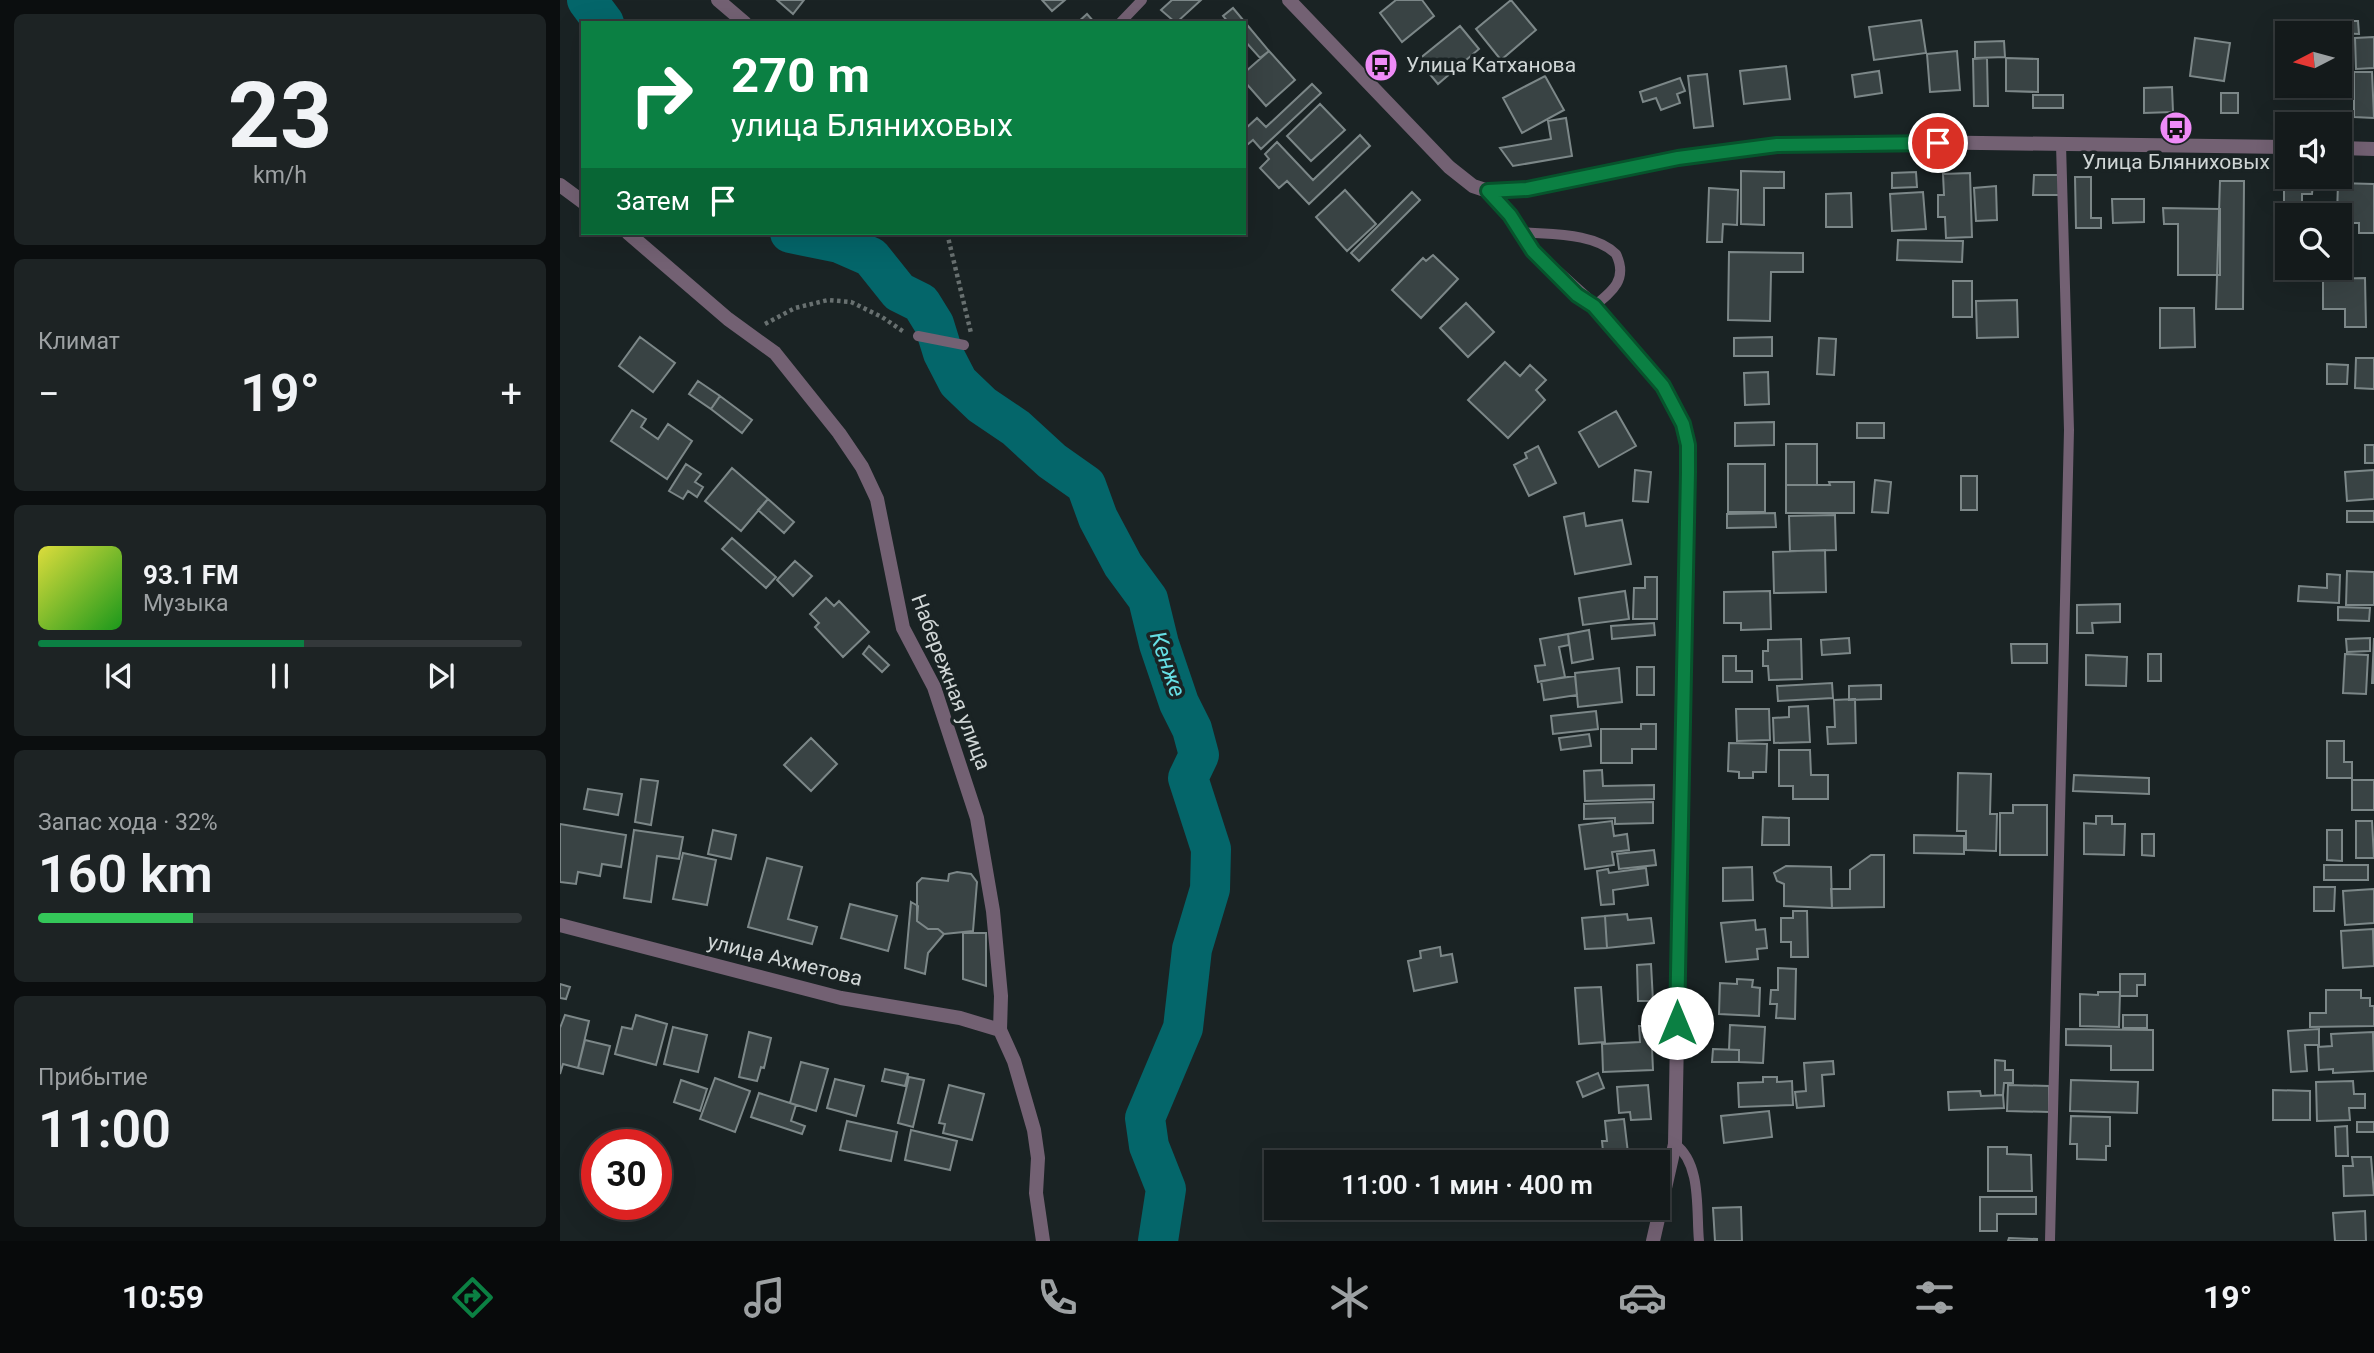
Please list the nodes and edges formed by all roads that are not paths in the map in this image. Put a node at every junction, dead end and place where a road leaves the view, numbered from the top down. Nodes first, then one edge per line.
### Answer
1 (718, 0) edge
2 (1142, 0) edge
3 (1289, 0) edge
4 (743, 21) edge
5 (1122, 21) edge
6 (2061, 144) junction
7 (2275, 147) edge
8 (2352, 148) edge
9 (2374, 149) edge
10 (560, 185) edge
11 (1488, 191) junction
12 (581, 201) edge
13 (1520, 232) junction
14 (630, 235) edge
15 (1594, 306) junction
16 (919, 336) road end
17 (964, 345) road end
18 (560, 925) edge
19 (1000, 1030) junction
20 (1675, 1144) junction
21 (1043, 1241) edge
22 (1653, 1241) edge
23 (1699, 1241) edge
24 (2050, 1241) edge

1 - 4 street
2 - 5 lane
3 - 11 street
6 - 7 street
6 - 11 street
6 - 24 lane
8 - 9 street
10 - 12 street
11 - 13 street
13 - 15 street
13 - 15 lane
14 - 19 street, Набережная улица
15 - 20 street
16 - 17 lane
18 - 19 street, улица Ахметова
19 - 21 street, Набережная улица
20 - 22 street
20 - 23 lane

